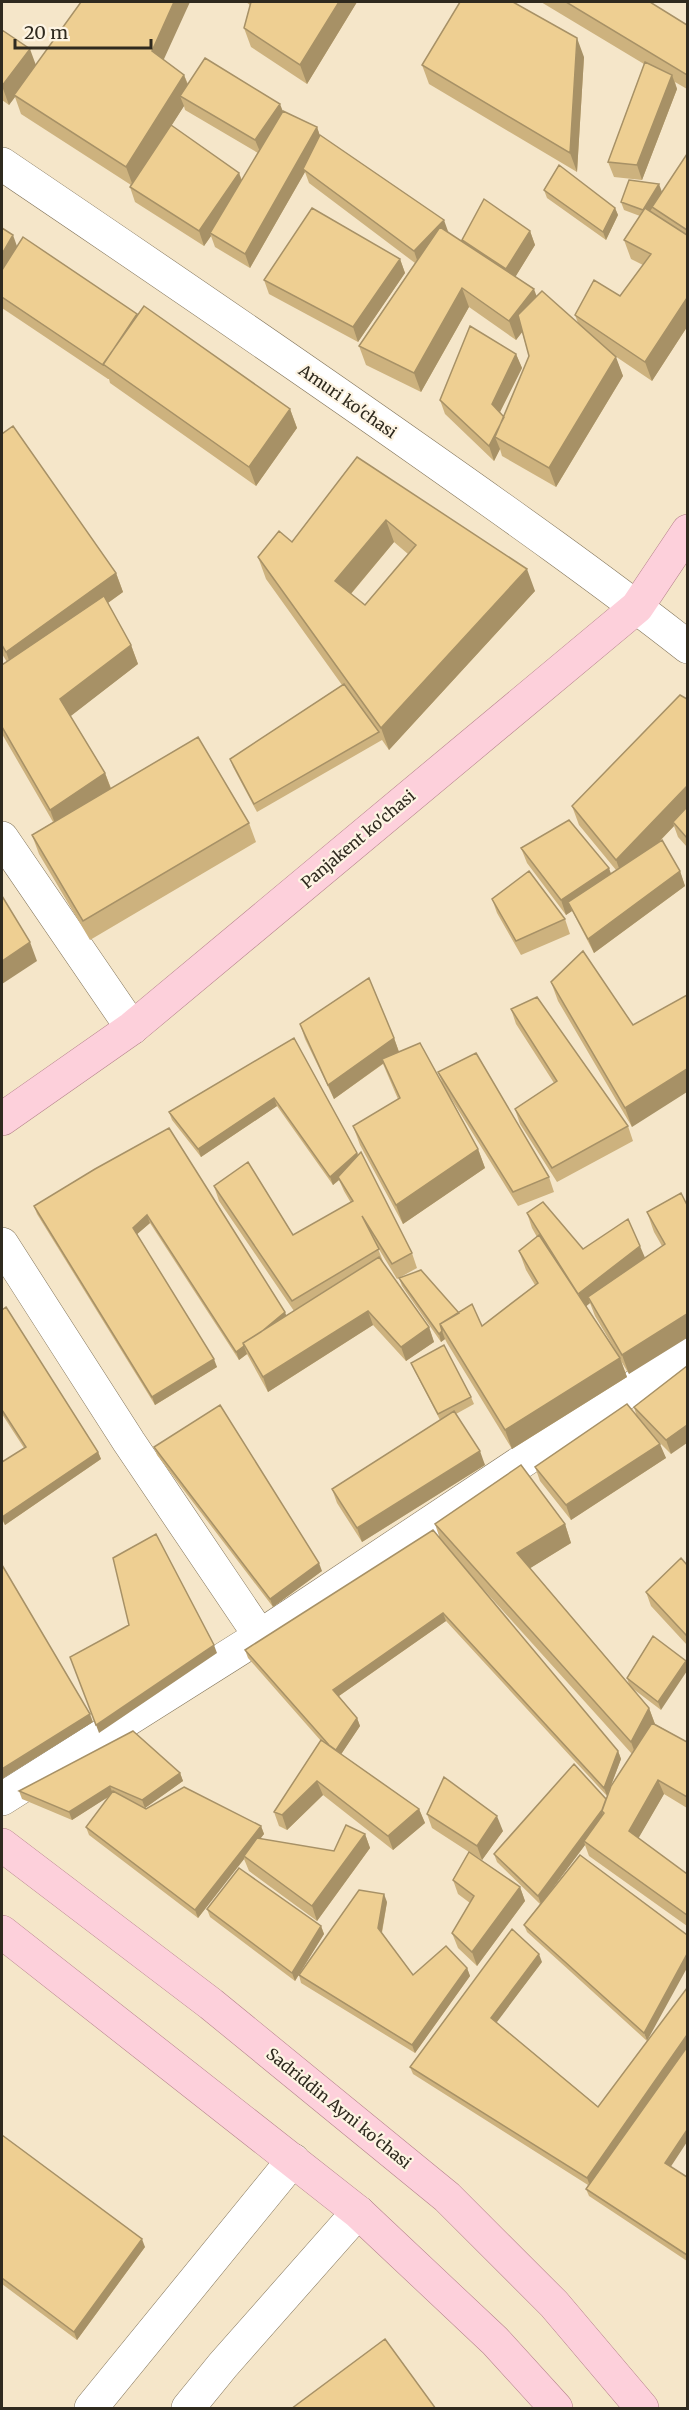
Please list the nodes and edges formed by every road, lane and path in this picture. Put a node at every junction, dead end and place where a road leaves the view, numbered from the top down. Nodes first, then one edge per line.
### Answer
1 (2, 164) edge
2 (687, 531) edge
3 (637, 608) junction
4 (687, 647) edge
5 (2, 838) edge
6 (132, 1028) junction
7 (2, 1119) edge
8 (2, 1244) edge
9 (687, 1351) edge
10 (260, 1636) junction
11 (2, 1799) edge
12 (2, 1845) edge
13 (2, 1932) edge
14 (293, 2160) junction
15 (358, 2212) junction
16 (91, 2409) edge
17 (188, 2409) edge
18 (556, 2409) edge
19 (642, 2409) edge

1 - 3 street, Amuri ko'chasi
2 - 3 main road, Panjakent ko'chasi
3 - 4 street, Amuri ko'chasi
3 - 6 main road, Panjakent ko'chasi
5 - 6 street
6 - 7 main road, Panjakent ko'chasi
8 - 10 street
9 - 10 street
10 - 11 street
12 - 19 main road, Sadriddin Ayni ko'chasi
13 - 14 main road
14 - 15 main road
14 - 16 street
15 - 17 street
15 - 18 main road

